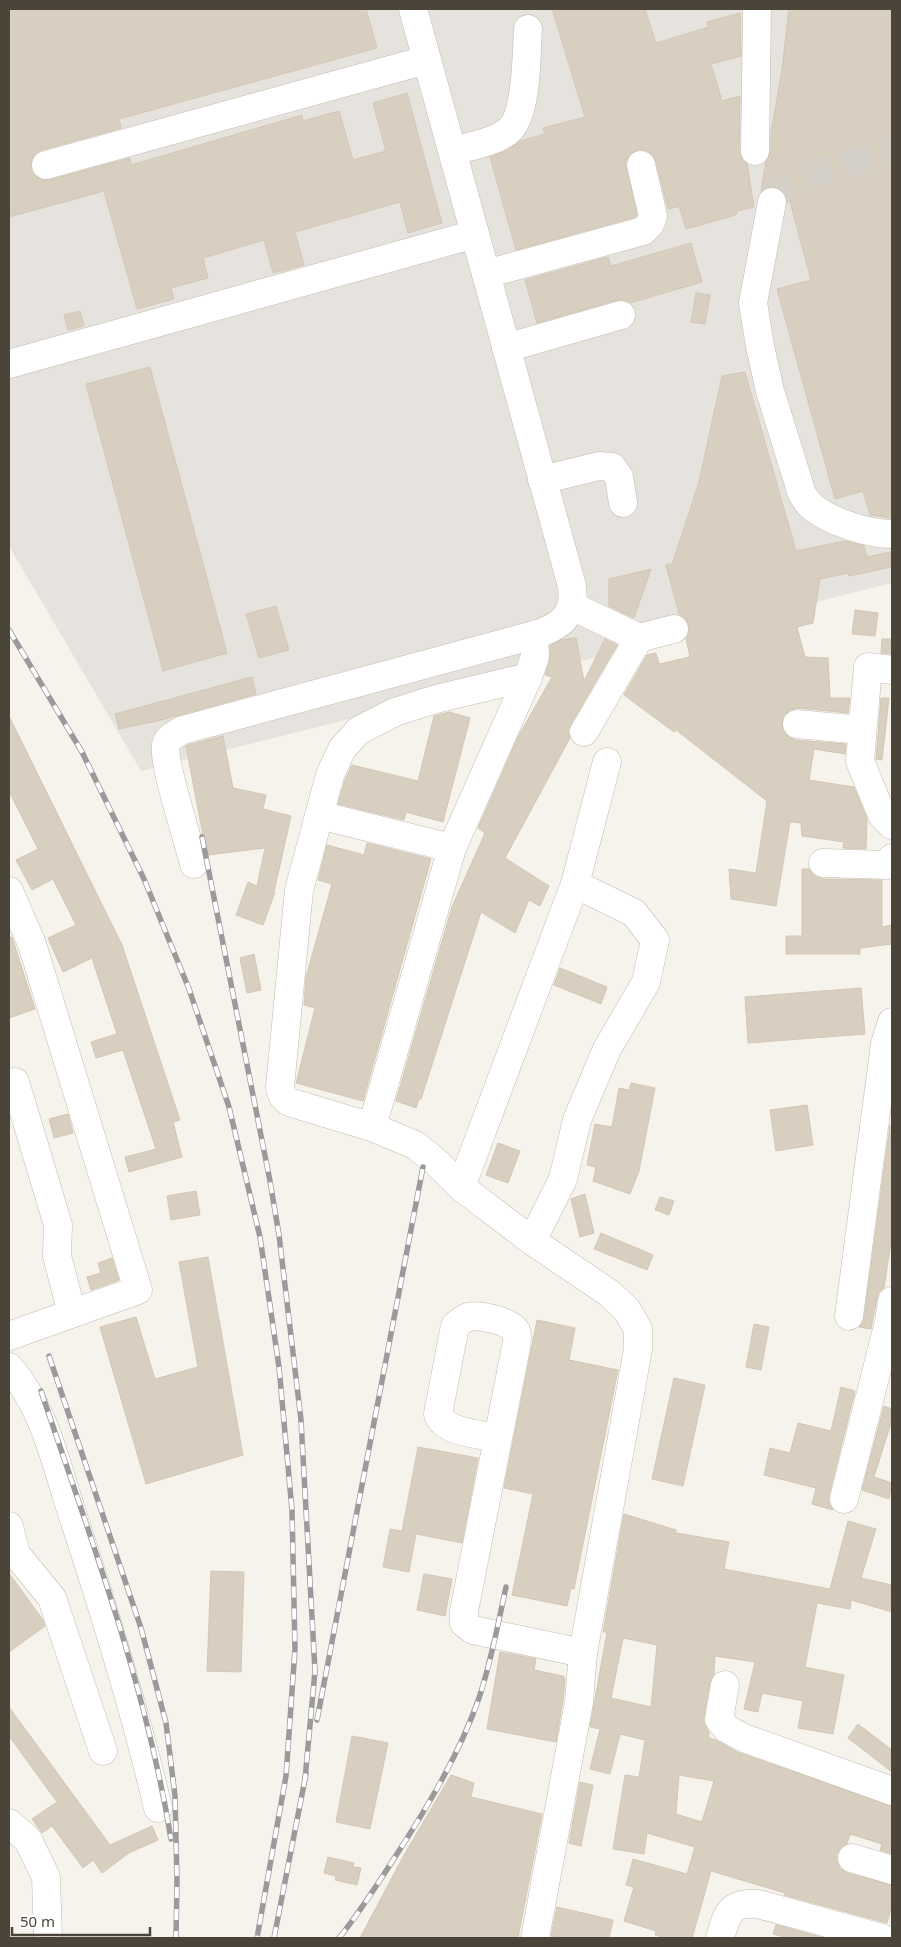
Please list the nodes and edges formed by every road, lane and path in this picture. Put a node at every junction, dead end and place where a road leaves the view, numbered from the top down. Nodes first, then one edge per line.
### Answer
1 (413, 9) edge
2 (757, 9) edge
3 (528, 29) dead end
4 (426, 60) junction
5 (755, 150) dead end
6 (453, 151) junction
7 (46, 165) dead end
8 (641, 165) dead end
9 (772, 202) tunnel mouth
10 (475, 234) junction
11 (486, 274) junction
12 (621, 315) dead end
13 (506, 348) junction
14 (9, 364) edge
15 (542, 480) junction
16 (623, 503) dead end
17 (892, 534) edge
18 (572, 606) junction
19 (674, 629) dead end
20 (534, 635) junction
21 (639, 638) junction
22 (892, 670) edge
23 (528, 677) junction
24 (797, 724) dead end
25 (862, 730) junction
26 (584, 732) dead end
27 (607, 762) dead end
28 (319, 815) junction
29 (892, 825) edge
30 (452, 848) junction
31 (892, 858) edge
32 (823, 863) dead end
33 (194, 864) dead end
34 (575, 884) junction
35 (9, 891) edge
36 (892, 1022) edge
37 (15, 1082) dead end
38 (372, 1127) junction
39 (461, 1186) junction
40 (532, 1241) junction
41 (892, 1301) edge
42 (72, 1313) junction
43 (849, 1316) dead end
44 (9, 1336) edge
45 (9, 1367) edge
46 (498, 1438) dead end
47 (844, 1499) dead end
48 (9, 1526) edge
49 (583, 1653) junction
50 (724, 1685) dead end
51 (103, 1751) dead end
52 (892, 1791) edge
53 (158, 1808) dead end
54 (9, 1823) edge
55 (852, 1858) dead end
56 (892, 1870) edge
57 (48, 1938) edge
58 (535, 1938) edge
59 (720, 1938) edge
60 (882, 1938) edge

1 - 4 street
2 - 5 street
3 - 6 street
4 - 6 street
4 - 7 street
6 - 10 street
8 - 11 street
9 - 17 street
10 - 11 street
10 - 14 street
11 - 13 street
12 - 13 street
13 - 15 street
15 - 16 street
15 - 18 street
18 - 20 street
18 - 21 street
19 - 21 street
20 - 23 street
20 - 33 street
21 - 26 street
22 - 25 street
23 - 28 street
23 - 30 street
24 - 25 street
25 - 29 street
27 - 34 street
28 - 30 street
28 - 38 street
30 - 38 street
31 - 32 street
34 - 39 street
34 - 40 street
35 - 42 street
36 - 43 street
37 - 42 street
38 - 39 street
39 - 40 street
40 - 49 street
41 - 47 street
42 - 44 street
45 - 53 street
46 - 49 street
48 - 51 street
49 - 58 street
50 - 52 street
54 - 57 street
55 - 56 street
59 - 60 street

